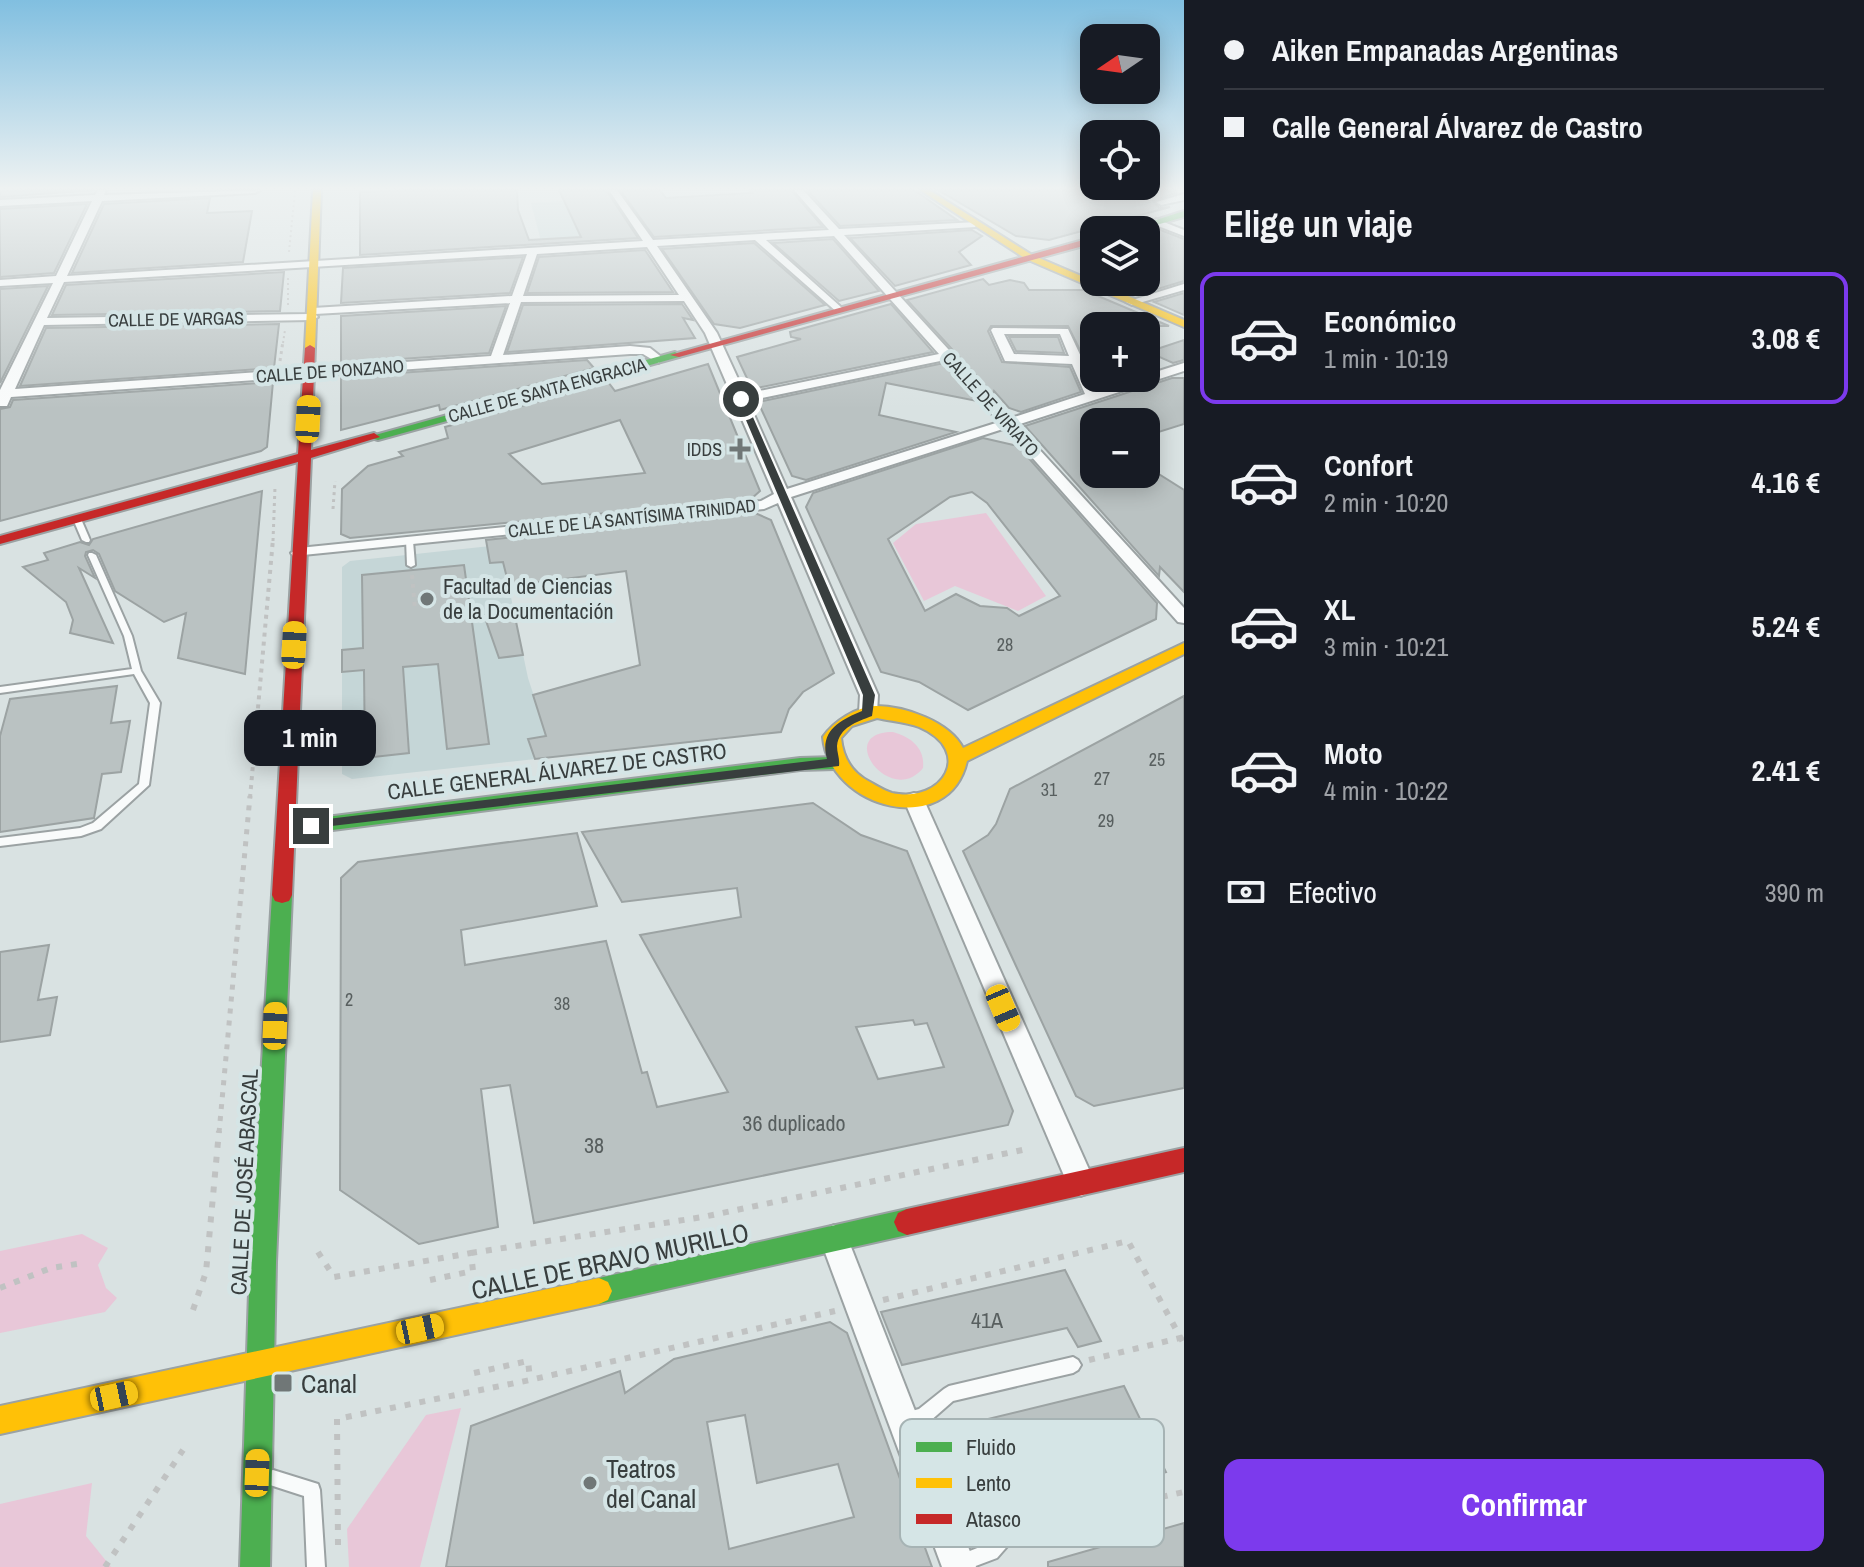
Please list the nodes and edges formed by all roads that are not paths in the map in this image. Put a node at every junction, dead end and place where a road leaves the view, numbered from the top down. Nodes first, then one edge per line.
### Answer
1 (67, 263) edge
2 (330, 263) edge
3 (528, 263) edge
4 (663, 263) edge
5 (786, 263) edge
6 (865, 263) edge
7 (1006, 263) edge
8 (1043, 263) edge
9 (315, 264) junction
10 (60, 279) junction
11 (0, 283) edge
12 (1184, 287) edge
13 (893, 294) junction
14 (686, 298) junction
15 (515, 299) junction
16 (1132, 302) junction
17 (838, 310) junction
18 (312, 314) junction
19 (40, 322) junction
20 (1184, 324) edge
21 (716, 344) junction
22 (948, 356) junction
23 (496, 359) junction
24 (658, 359) junction
25 (1076, 360) junction
26 (1184, 367) edge
27 (310, 373) junction
28 (3, 394) edge
29 (1092, 395) junction
30 (741, 399) junction
31 (0, 407) edge
32 (1008, 423) junction
33 (305, 456) junction
34 (783, 495) junction
35 (77, 519) junction
36 (0, 540) edge
37 (86, 540) dead end
38 (409, 541) junction
39 (299, 553) junction
40 (92, 555) dead end
41 (411, 565) road end
42 (1184, 618) edge
43 (1184, 648) edge
44 (137, 671) junction
45 (0, 689) edge
46 (868, 713) junction
47 (959, 758) junction
48 (835, 763) junction
49 (914, 800) junction
50 (286, 829) junction
51 (0, 842) edge
52 (1184, 1160) edge
53 (1081, 1183) junction
54 (834, 1239) junction
55 (260, 1363) junction
56 (1073, 1365) road end
57 (902, 1419) edge
58 (911, 1419) edge
59 (0, 1420) edge
60 (257, 1473) junction
61 (995, 1547) edge
62 (958, 1565) edge
63 (255, 1567) edge
64 (316, 1567) edge

1 - 10 street
2 - 9 street
3 - 15 street
4 - 14 street
5 - 17 street
6 - 13 street, CALLE DE VIRIATO
7 - 13 main road, CALLE DE SANTA ENGRACIA
8 - 16 main road
9 - 10 street
9 - 18 main road, CALLE DE JOSÉ ABASCAL
10 - 11 street
10 - 19 street
12 - 16 street
13 - 17 main road, CALLE DE SANTA ENGRACIA
13 - 22 street, CALLE DE VIRIATO
14 - 15 street, CALLE DE VARGAS
14 - 21 street
15 - 18 street, CALLE DE VARGAS
15 - 23 street
16 - 20 main road
17 - 21 main road, CALLE DE SANTA ENGRACIA
18 - 19 street, CALLE DE VARGAS
18 - 27 main road, CALLE DE JOSÉ ABASCAL
19 - 28 street
21 - 24 main road, CALLE DE SANTA ENGRACIA
21 - 30 street
22 - 30 street
22 - 32 street, CALLE DE VIRIATO
23 - 24 street, CALLE DE PONZANO
23 - 27 street, CALLE DE PONZANO
24 - 33 main road, CALLE DE SANTA ENGRACIA
25 - 25 street
25 - 29 street
26 - 29 street, CALLE DE LA SANTÍSIMA TRINIDAD
27 - 28 street, CALLE DE PONZANO
27 - 33 main road, CALLE DE JOSÉ ABASCAL
28 - 31 street
29 - 32 street, CALLE DE LA SANTÍSIMA TRINIDAD
30 - 34 street
32 - 34 street, CALLE DE LA SANTÍSIMA TRINIDAD
32 - 42 street, CALLE DE VIRIATO
33 - 35 main road, CALLE DE SANTA ENGRACIA
33 - 39 main road, CALLE DE JOSÉ ABASCAL
34 - 38 street, CALLE DE LA SANTÍSIMA TRINIDAD
34 - 46 street
35 - 36 main road, CALLE DE SANTA ENGRACIA
35 - 37 lane
38 - 39 street, CALLE DE LA SANTÍSIMA TRINIDAD
38 - 41 lane
39 - 50 main road, CALLE DE JOSÉ ABASCAL
40 - 44 lane
43 - 47 main road
44 - 45 lane
44 - 51 lane
46 - 47 main road
46 - 48 main road
47 - 49 main road
48 - 49 main road
48 - 50 main road, CALLE GENERAL ÁLVAREZ DE CASTRO
49 - 53 street
50 - 55 main road, CALLE DE JOSÉ ABASCAL
52 - 53 main road, CALLE DE BRAVO MURILLO
53 - 54 main road, CALLE DE BRAVO MURILLO
54 - 55 main road, CALLE DE BRAVO MURILLO
54 - 57 street
55 - 59 main road, CALLE DE BRAVO MURILLO
55 - 60 main road, CALLE DE JOSÉ ABASCAL
56 - 58 lane
60 - 63 main road, CALLE DE JOSÉ ABASCAL
60 - 64 lane
61 - 62 lane

